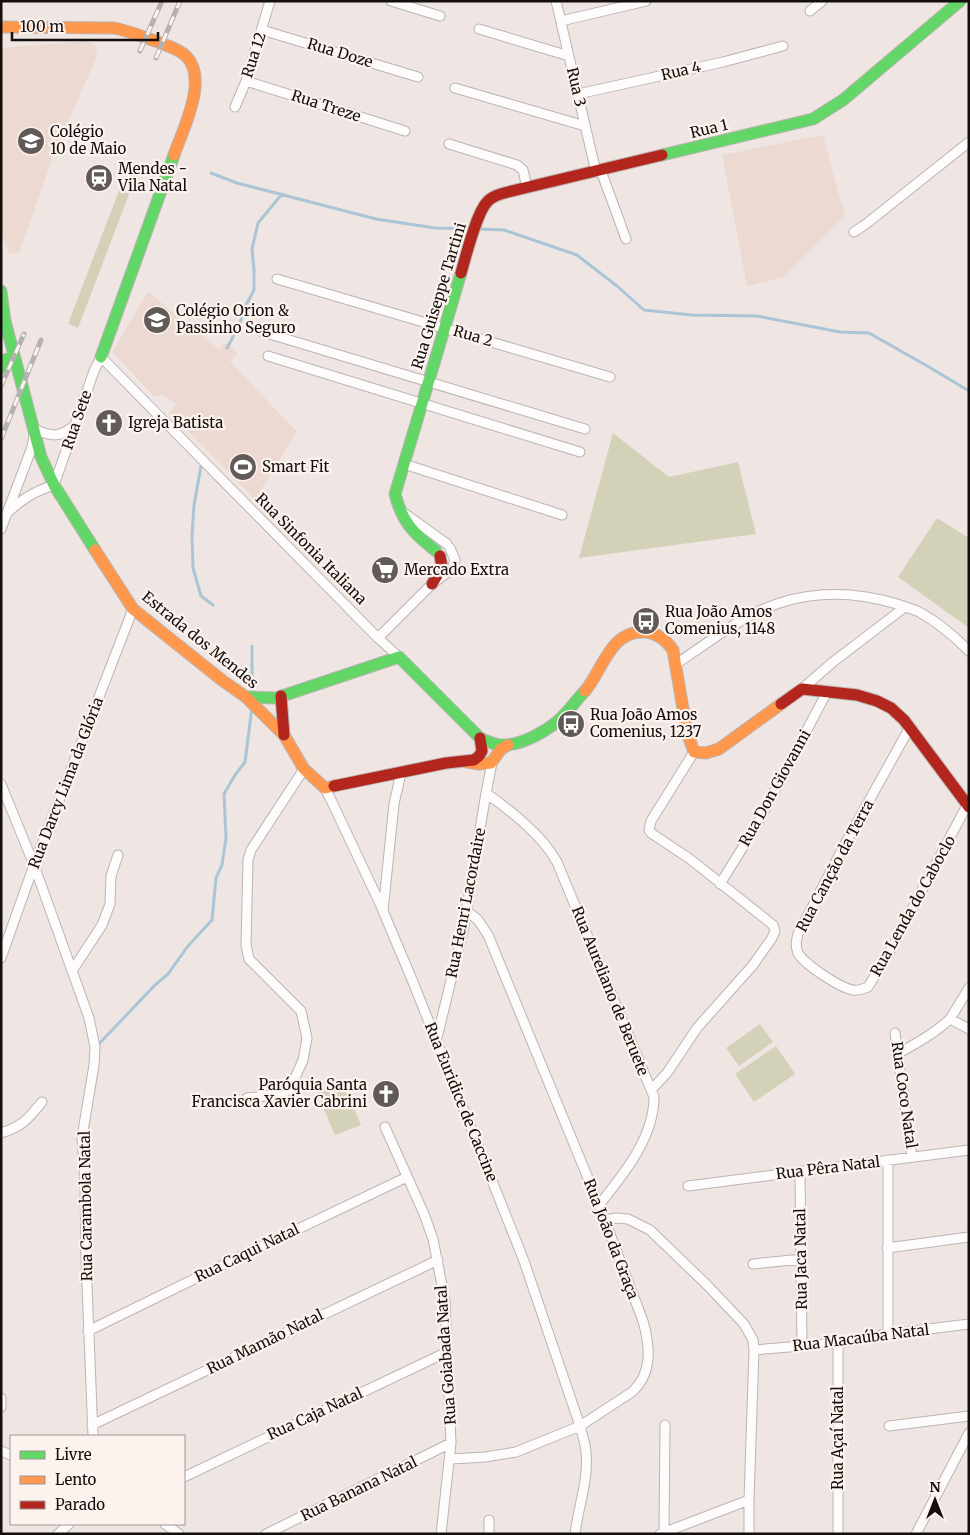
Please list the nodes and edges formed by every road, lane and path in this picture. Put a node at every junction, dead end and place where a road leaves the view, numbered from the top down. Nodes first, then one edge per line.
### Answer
1 (270, 1) edge
2 (391, 1) edge
3 (556, 1) edge
4 (646, 1) edge
5 (822, 1) edge
6 (960, 1) edge
7 (810, 11) dead end
8 (440, 16) dead end
9 (561, 21) junction
10 (1, 27) edge
11 (479, 29) dead end
12 (262, 30) junction
13 (783, 46) dead end
14 (569, 56) junction
15 (418, 77) dead end
16 (246, 81) junction
17 (455, 88) dead end
18 (578, 94) junction
19 (235, 107) dead end
20 (585, 126) junction
21 (405, 131) dead end
22 (969, 142) edge
23 (449, 144) dead end
24 (598, 171) junction
25 (528, 188) junction
26 (854, 232) dead end
27 (626, 239) dead end
28 (277, 279) dead end
29 (1, 292) edge
30 (444, 328) junction
31 (263, 332) dead end
32 (268, 356) dead end
33 (101, 357) junction
34 (14, 359) junction
35 (1, 368) edge
36 (610, 376) dead end
37 (429, 381) junction
38 (422, 404) junction
39 (75, 424) junction
40 (585, 429) dead end
41 (33, 431) junction
42 (580, 452) dead end
43 (404, 464) junction
44 (54, 485) junction
45 (399, 509) junction
46 (6, 514) junction
47 (562, 515) dead end
48 (1, 529) edge
49 (432, 584) junction
50 (906, 607) junction
51 (133, 609) junction
52 (378, 638) junction
53 (969, 651) edge
54 (399, 657) junction
55 (676, 664) junction
56 (802, 689) junction
57 (827, 692) junction
58 (281, 696) junction
59 (246, 697) junction
60 (910, 727) junction
61 (284, 735) junction
62 (480, 738) junction
63 (694, 752) junction
64 (495, 754) junction
65 (465, 761) junction
66 (304, 769) junction
67 (401, 773) junction
68 (1, 784) edge
69 (325, 788) junction
70 (486, 793) junction
71 (968, 806) edge
72 (118, 855) dead end
73 (34, 865) junction
74 (720, 884) junction
75 (466, 910) junction
76 (383, 911) junction
77 (1, 958) edge
78 (72, 971) junction
79 (847, 988) joint
80 (969, 988) edge
81 (950, 1019) junction
82 (969, 1029) edge
83 (896, 1033) dead end
84 (436, 1042) junction
85 (899, 1053) junction
86 (651, 1090) junction
87 (247, 1098) dead end
88 (42, 1102) dead end
89 (385, 1127) dead end
90 (1, 1133) edge
91 (969, 1150) edge
92 (912, 1157) junction
93 (888, 1160) junction
94 (800, 1171) junction
95 (407, 1178) junction
96 (688, 1186) dead end
97 (599, 1205) junction
98 (604, 1220) junction
99 (969, 1237) edge
100 (887, 1248) junction
101 (802, 1259) junction
102 (438, 1260) junction
103 (753, 1264) dead end
104 (969, 1324) edge
105 (88, 1331) junction
106 (888, 1334) junction
107 (838, 1343) junction
108 (802, 1347) junction
109 (754, 1350) junction
110 (447, 1352) junction
111 (1, 1398) edge
112 (1, 1407) edge
113 (969, 1416) edge
114 (92, 1425) junction
115 (665, 1425) dead end
116 (580, 1426) junction
117 (889, 1426) dead end
118 (969, 1433) edge
119 (93, 1435) edge
120 (451, 1443) junction
121 (451, 1459) junction
122 (185, 1477) edge
123 (749, 1500) junction
124 (489, 1520) dead end
125 (68, 1525) edge
126 (166, 1525) edge
127 (662, 1533) edge
128 (58, 1534) edge
129 (179, 1534) edge
130 (266, 1534) edge
131 (441, 1534) edge
132 (489, 1534) edge
133 (575, 1534) edge
134 (749, 1534) edge
135 (838, 1534) edge
136 (916, 1534) edge

1 - 12 street, Rua 12
2 - 8 street
3 - 9 street, Rua 3
4 - 9 street
5 - 7 street
6 - 24 street, Rua 1
9 - 14 street, Rua 3
10 - 33 street
11 - 14 street
12 - 15 street, Rua Doze
12 - 16 street, Rua 12
13 - 18 street, Rua 4
14 - 18 street, Rua 3
16 - 19 street, Rua 12
16 - 21 street, Rua Treze
17 - 20 street
18 - 20 street, Rua 3
20 - 24 street, Rua 3
22 - 26 street
23 - 25 street
24 - 25 street, Rua Guiseppe Tartini
24 - 27 street, Rua 3
25 - 30 street, Rua Guiseppe Tartini
28 - 30 street, Rua 2
29 - 34 street, Estrada dos Mendes
30 - 36 street, Rua 2
30 - 37 street, Rua Guiseppe Tartini
31 - 37 street
32 - 38 street
33 - 39 street, Rua Sete
33 - 52 street, Rua Sinfonia Italiana
34 - 35 street
34 - 41 street, Estrada dos Mendes
37 - 38 street, Rua Guiseppe Tartini
37 - 40 street
38 - 42 street
38 - 43 street, Rua Guiseppe Tartini
39 - 41 street
39 - 44 street, Rua Sete
41 - 44 street, Estrada dos Mendes
41 - 46 street
43 - 45 street, Rua Guiseppe Tartini
43 - 47 street
44 - 46 street
44 - 51 street, Estrada dos Mendes
45 - 49 street, Rua Guiseppe Tartini
45 - 49 street, Rua Guiseppe Tartini
46 - 48 street
49 - 52 street, Rua Guiseppe Tartini
50 - 53 street
50 - 55 street
50 - 56 street
51 - 59 street, Estrada dos Mendes
51 - 73 street, Rua Darcy Lima da Glória
52 - 54 street, Rua Sinfonia Italiana
54 - 58 street
54 - 62 street, Rua Sinfonia Italiana
55 - 63 street
55 - 64 street
56 - 57 street
56 - 63 street
57 - 60 street
57 - 74 street, Rua Don Giovanni
58 - 59 street
58 - 61 street
59 - 61 street, Estrada dos Mendes
60 - 71 street
60 - 79 street, Rua Canção da Terra
61 - 66 street, Estrada dos Mendes
62 - 64 street
62 - 65 street
63 - 74 street
64 - 65 street
64 - 70 street, Rua Henri Lacordaire
65 - 67 street
66 - 69 street, Estrada dos Mendes
66 - 87 street
67 - 69 street
67 - 76 street, Rua Euridice de Caccine
68 - 73 street, Rua Carambola Natal
69 - 76 street, Estrada dos Mendes
70 - 75 street, Rua Henri Lacordaire
70 - 86 street, Rua Aureliano de Beruete
71 - 79 street, Rua Lenda do Caboclo
72 - 78 street
73 - 77 street, Rua Darcy Lima da Glória
73 - 78 street, Rua Carambola Natal
74 - 86 street
75 - 84 street, Rua Henri Lacordaire
75 - 97 street, Rua João da Graça
76 - 84 street, Rua Euridice de Caccine
78 - 105 street, Rua Carambola Natal
80 - 81 street
81 - 82 street
81 - 85 street
83 - 85 street, Rua Coco Natal
84 - 116 street, Rua Euridice de Caccine
85 - 92 street, Rua Coco Natal
86 - 97 street, Rua Aureliano de Beruete
88 - 90 street
89 - 95 street, Rua Goiabada Natal
91 - 92 street, Rua Pêra Natal
92 - 93 street, Rua Pêra Natal
93 - 94 street, Rua Pêra Natal
93 - 100 street
94 - 96 street, Rua Pêra Natal
94 - 101 street, Rua Jaca Natal
95 - 102 street, Rua Goiabada Natal
95 - 105 street, Rua Caqui Natal
97 - 98 street, Rua João da Graça
98 - 109 street
98 - 116 street, Rua João da Graça
99 - 100 street
100 - 106 street
101 - 103 street
101 - 108 street, Rua Jaca Natal
102 - 110 street, Rua Goiabada Natal
102 - 114 street, Rua Mamão Natal
104 - 106 street, Rua Macaúba Natal
105 - 114 street, Rua Carambola Natal
106 - 107 street, Rua Macaúba Natal
107 - 108 street, Rua Macaúba Natal
107 - 135 street, Rua Açaí Natal
108 - 109 street, Rua Macaúba Natal
109 - 123 street
110 - 120 street, Rua Goiabada Natal
110 - 122 street, Rua Caja Natal
111 - 112 street
113 - 117 street
114 - 119 street, Rua Carambola Natal
115 - 127 street
116 - 121 street, Rua João da Graça
116 - 133 street, Rua Euridice de Caccine
118 - 136 street
120 - 121 street, Rua Goiabada Natal
120 - 130 street, Rua Banana Natal
121 - 131 street, Rua Goiabada Natal
123 - 127 street
123 - 134 street
124 - 132 street
125 - 128 street
126 - 129 street

